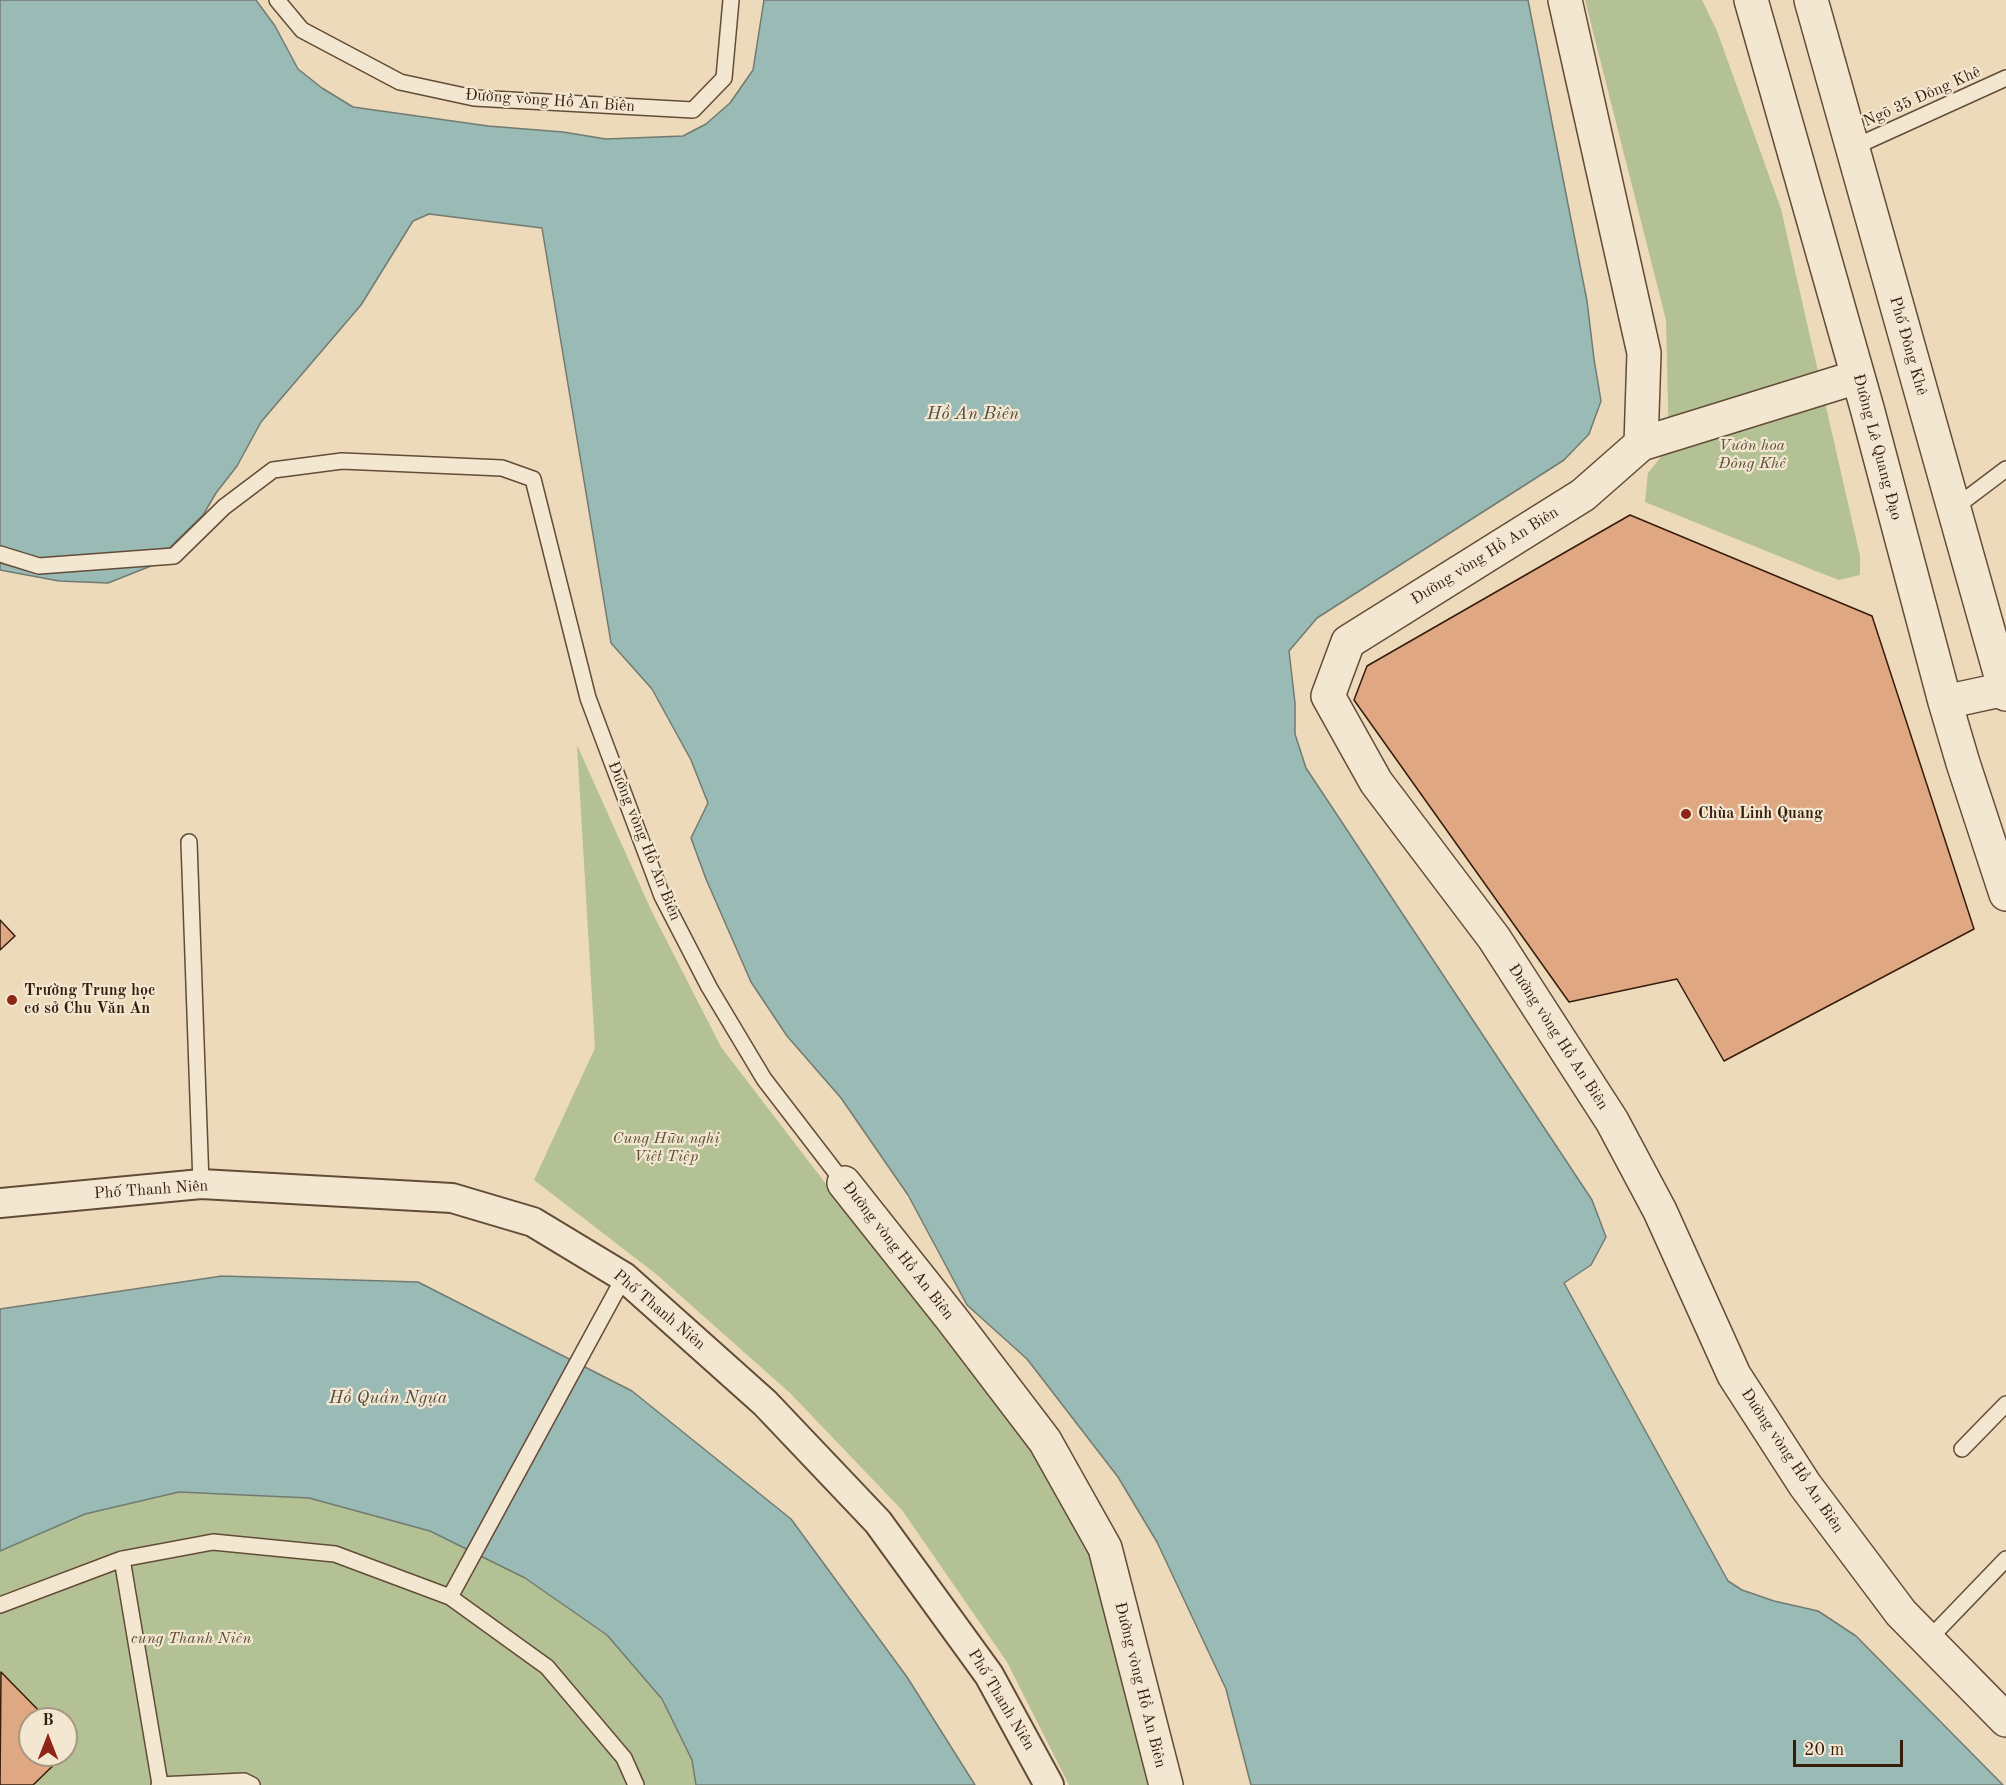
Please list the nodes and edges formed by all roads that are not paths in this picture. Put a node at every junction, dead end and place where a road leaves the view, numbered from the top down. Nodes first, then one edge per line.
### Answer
1 (278, 0) edge
2 (731, 0) edge
3 (1565, 0) edge
4 (1750, 0) edge
5 (1811, 0) edge
6 (2006, 78) edge
7 (1852, 148) junction
8 (1857, 377) junction
9 (1641, 444) junction
10 (2006, 469) edge
11 (1953, 509) junction
12 (0, 554) edge
13 (2006, 691) edge
14 (1945, 702) junction
15 (189, 842) dead end
16 (2006, 894) edge
17 (844, 1183) joint
18 (201, 1184) junction
19 (0, 1203) edge
20 (624, 1277) junction
21 (2006, 1404) edge
22 (1962, 1449) dead end
23 (122, 1559) junction
24 (2006, 1559) edge
25 (450, 1597) junction
26 (0, 1605) edge
27 (1928, 1640) junction
28 (2006, 1720) edge
29 (160, 1785) edge
30 (252, 1785) edge
31 (636, 1785) edge
32 (1049, 1785) edge
33 (1166, 1785) edge

1 - 2 lane, Đường vòng Hồ An Biên
3 - 9 street
4 - 8 street, Đường Lê Quang Đạo
5 - 7 street, Phố Đông Khê
6 - 7 lane, Ngõ 35 Đông Khê
7 - 11 street, Phố Đông Khê
8 - 9 street, Đường vòng Hồ An Biên
8 - 14 street, Đường Lê Quang Đạo
9 - 27 street, Đường vòng Hồ An Biên
10 - 11 lane
11 - 13 street, Phố Đông Khê
12 - 17 lane, Đường vòng Hồ An Biên
13 - 14 street
14 - 16 street, Đường Lê Quang Đạo
15 - 18 lane
17 - 33 street, Đường vòng Hồ An Biên
18 - 19 street, Phố Thanh Niên
18 - 20 street, Phố Thanh Niên
20 - 25 lane
20 - 32 street, Phố Thanh Niên
21 - 22 lane
23 - 25 lane
23 - 26 lane
23 - 29 lane
24 - 27 lane
25 - 31 lane
27 - 28 street, Đường vòng Hồ An Biên
29 - 30 lane

